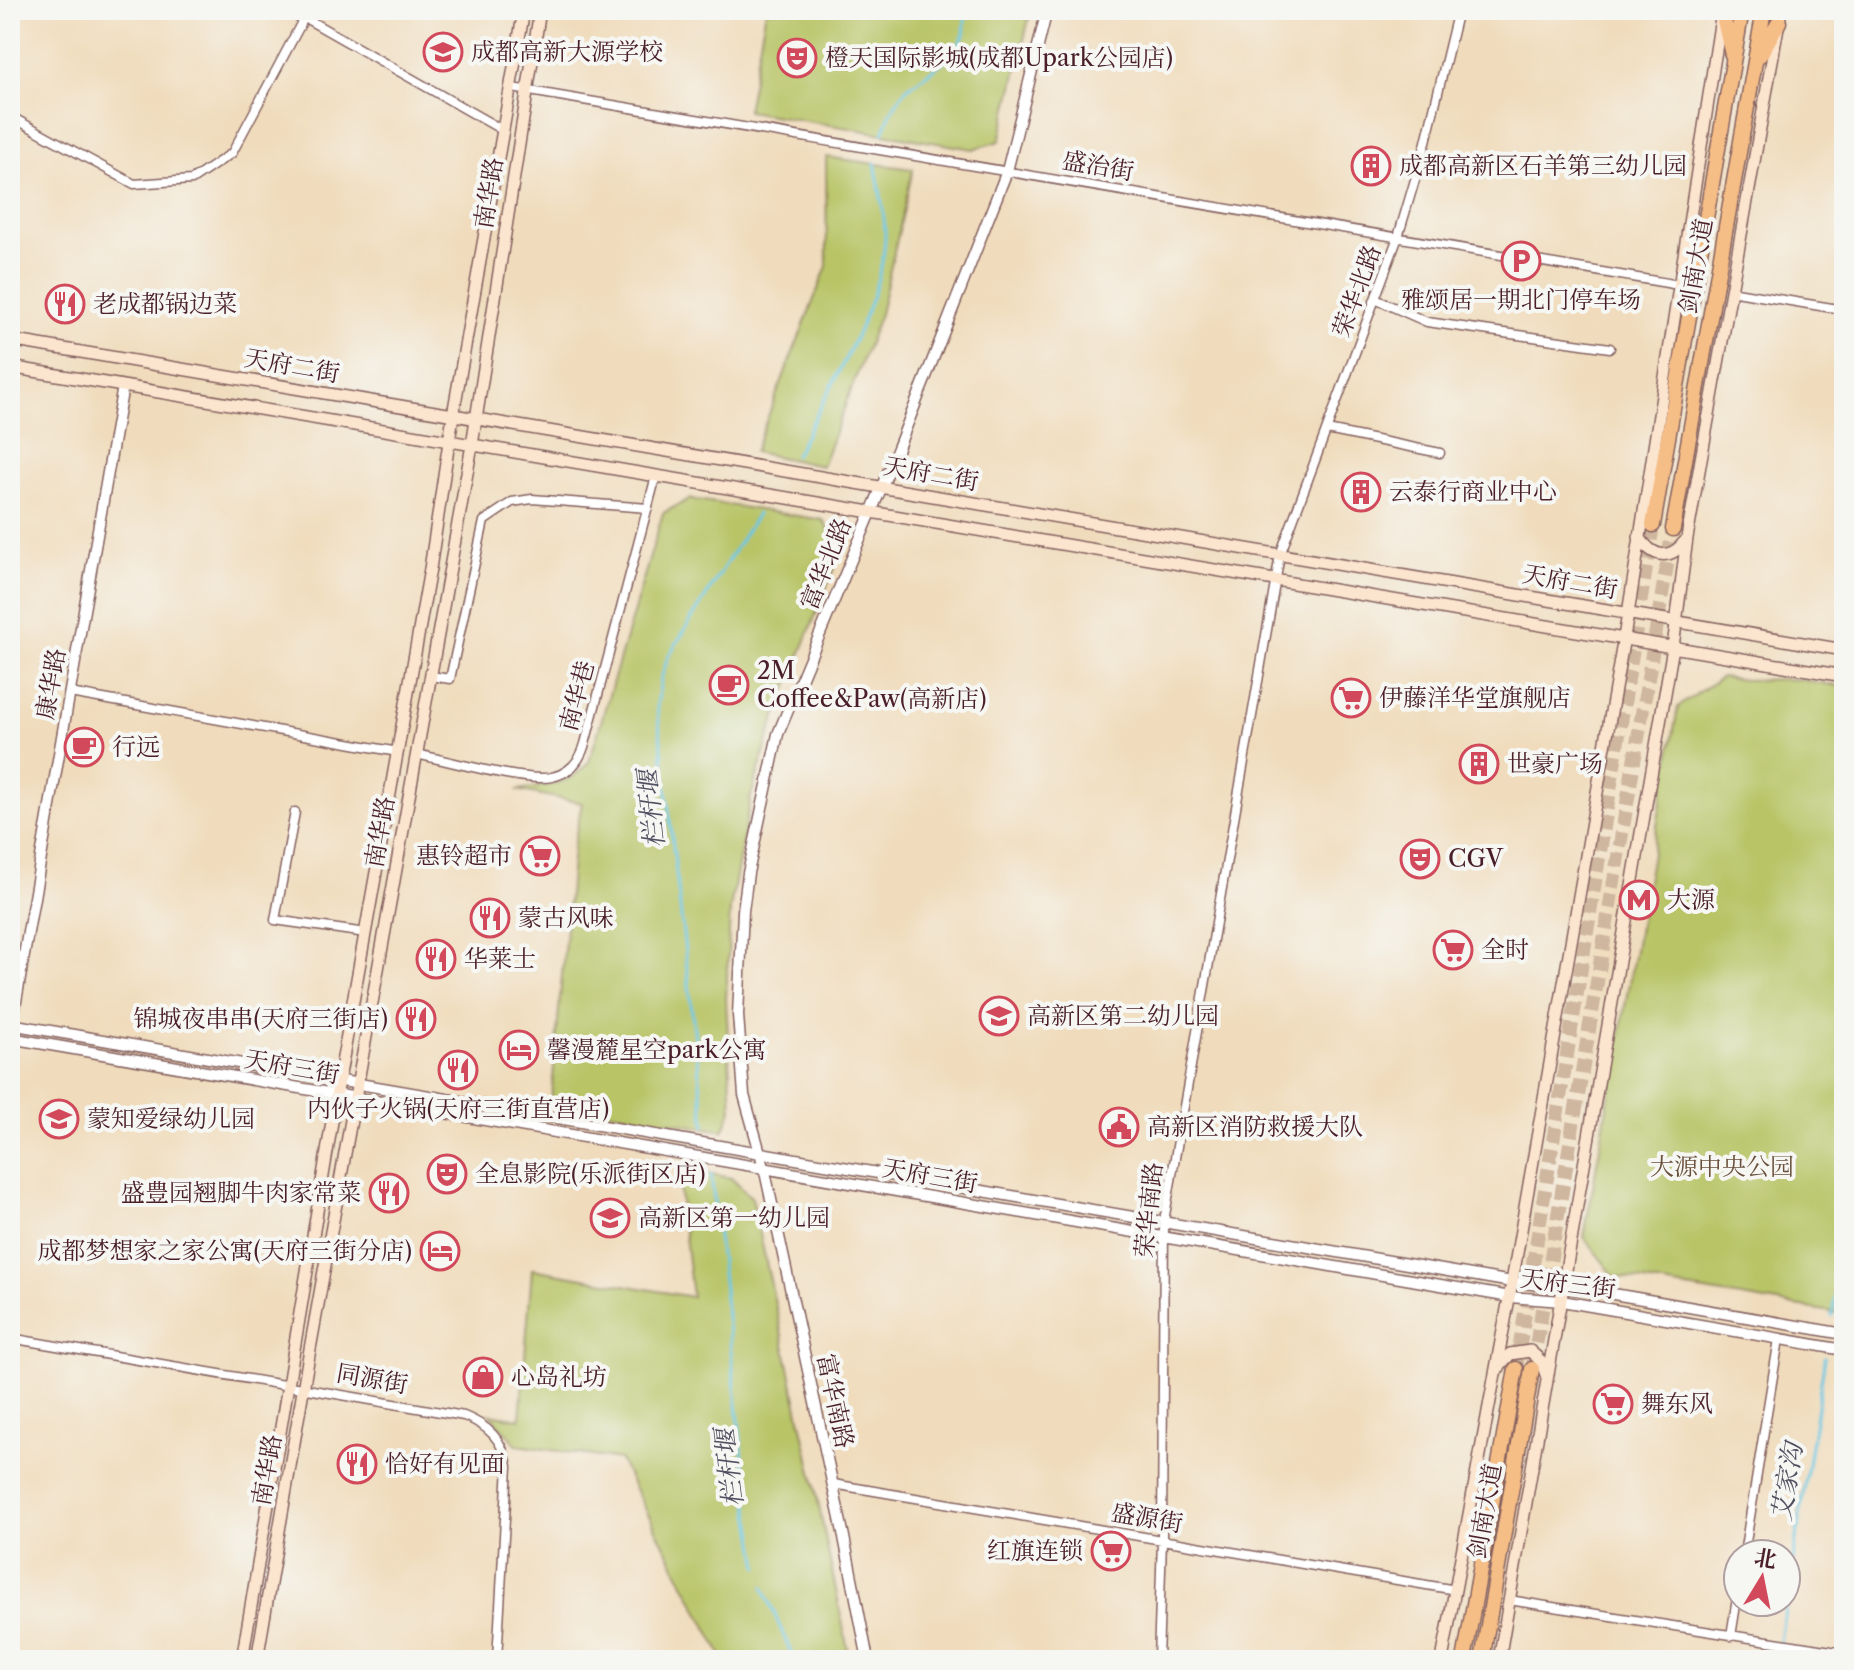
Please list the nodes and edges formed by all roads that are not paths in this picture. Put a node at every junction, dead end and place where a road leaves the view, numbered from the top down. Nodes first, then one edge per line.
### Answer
1 (291, 10) edge
2 (524, 10) edge
3 (540, 10) edge
4 (1047, 10) edge
5 (1458, 10) edge
6 (1742, 10) edge
7 (1764, 10) edge
8 (1723, 11) edge
9 (305, 14) edge
10 (1780, 16) edge
11 (1733, 63) junction
12 (1753, 65) junction
13 (512, 88) junction
14 (526, 90) junction
15 (10, 116) edge
16 (504, 131) junction
17 (1007, 171) junction
18 (1398, 237) junction
19 (1679, 285) junction
20 (1730, 291) junction
21 (1375, 299) junction
22 (1844, 310) edge
23 (10, 340) edge
24 (1610, 348) dead end
25 (10, 367) edge
26 (123, 386) junction
27 (453, 415) junction
28 (476, 419) junction
29 (1327, 430) junction
30 (449, 441) junction
31 (472, 445) junction
32 (1440, 453) dead end
33 (656, 476) junction
34 (879, 487) junction
35 (648, 508) junction
36 (869, 512) junction
37 (1653, 525) tunnel mouth
38 (1673, 529) tunnel mouth
39 (1639, 537) junction
40 (1687, 538) junction
41 (1280, 555) junction
42 (1276, 580) junction
43 (1628, 614) junction
44 (1675, 622) junction
45 (1624, 639) junction
46 (1673, 647) junction
47 (1844, 650) edge
48 (431, 676) junction
49 (1844, 676) edge
50 (70, 693) junction
51 (398, 752) junction
52 (416, 754) junction
53 (295, 812) dead end
54 (366, 933) junction
55 (11, 1024) edge
56 (10, 1037) edge
57 (339, 1080) junction
58 (357, 1084) junction
59 (337, 1095) junction
60 (354, 1098) junction
61 (758, 1152) junction
62 (764, 1167) junction
63 (1164, 1221) junction
64 (1163, 1237) junction
65 (1512, 1282) junction
66 (1564, 1287) junction
67 (1510, 1297) junction
68 (1562, 1301) junction
69 (1844, 1334) edge
70 (10, 1338) edge
71 (1779, 1339) junction
72 (1844, 1350) edge
73 (1516, 1369) tunnel mouth
74 (1532, 1369) tunnel mouth
75 (1496, 1371) junction
76 (1548, 1383) junction
77 (288, 1385) junction
78 (303, 1387) junction
79 (833, 1484) junction
80 (1747, 1538) edge
81 (1162, 1540) junction
82 (1456, 1590) junction
83 (1509, 1600) junction
84 (1734, 1618) edge
85 (1731, 1636) junction
86 (1844, 1653) edge
87 (242, 1660) edge
88 (257, 1660) edge
89 (497, 1660) edge
90 (868, 1660) edge
91 (1158, 1660) edge
92 (1442, 1660) edge
93 (1464, 1660) edge
94 (1482, 1660) edge
95 (1499, 1660) edge

1 - 9 street
2 - 13 main road, 南华路
3 - 14 main road, 南华路
4 - 17 street, 富华北路
5 - 18 street, 荣华北路
6 - 11 highway, 剑南大道
7 - 12 highway, 剑南大道
8 - 11 highway
8 - 19 main road
9 - 15 street
9 - 16 street
10 - 12 highway
10 - 20 main road
11 - 37 highway, 剑南大道
12 - 38 highway, 剑南大道
13 - 14 street, 盛治街
13 - 16 main road, 南华路
14 - 17 street, 盛治街
14 - 28 main road, 南华路
16 - 27 main road, 南华路
17 - 18 street, 盛治街
17 - 34 street, 富华北路
18 - 19 street, 盛治街
18 - 21 street, 荣华北路
19 - 39 main road
20 - 22 street
20 - 40 main road
21 - 24 street
21 - 29 street, 荣华北路
23 - 27 main road, 天府二街
25 - 26 main road, 天府二街
26 - 30 main road, 天府二街
26 - 50 street, 康华路
27 - 28 main road, 天府二街
27 - 30 main road, 南华路
28 - 31 main road, 南华路
28 - 34 main road, 天府二街
29 - 32 street
29 - 41 street, 荣华北路
30 - 31 main road, 天府二街
30 - 51 main road, 南华路
31 - 33 main road, 天府二街
31 - 48 main road, 南华路
33 - 35 street, 南华巷
33 - 36 main road, 天府二街
34 - 36 street, 富华北路
34 - 41 main road, 天府二街
35 - 48 street
35 - 52 street, 南华巷
36 - 42 main road, 天府二街
36 - 61 street, 富华北路
39 - 40 main road
39 - 43 main road
40 - 44 main road
41 - 42 street, 荣华北路
41 - 43 main road, 天府二街
42 - 45 main road, 天府二街
42 - 63 street, 荣华南路
43 - 44 main road, 天府二街
43 - 45 main road
44 - 46 main road
44 - 47 main road, 天府二街
45 - 46 main road, 天府二街
45 - 65 main road
46 - 49 main road, 天府二街
46 - 66 main road
48 - 52 main road, 南华路
50 - 51 street
50 - 55 street, 康华路
51 - 54 main road, 南华路
52 - 58 main road, 南华路
53 - 54 street
54 - 57 main road, 南华路
55 - 56 street, 康华路
55 - 57 street, 天府三街
56 - 59 street, 天府三街
57 - 58 street, 天府三街
57 - 59 main road, 南华路
58 - 60 main road, 南华路
58 - 61 street, 天府三街
59 - 60 street, 天府三街
59 - 77 main road, 南华路
60 - 62 street, 天府三街
60 - 78 main road, 南华路
61 - 62 street, 富华南路
61 - 63 street, 天府三街
62 - 64 street, 天府三街
62 - 79 street, 富华南路
63 - 64 street, 荣华南路
63 - 65 street, 天府三街
64 - 67 street, 天府三街
64 - 81 street, 荣华南路
65 - 66 street, 天府三街
65 - 67 main road
66 - 68 main road
66 - 69 street, 天府三街
67 - 68 street, 天府三街
67 - 75 main road
68 - 71 street, 天府三街
68 - 76 main road
70 - 77 street, 同源街
71 - 72 street, 天府三街
71 - 80 street
73 - 93 highway, 剑南大道
74 - 94 highway, 剑南大道
75 - 76 main road
75 - 82 main road
76 - 83 main road
77 - 78 street, 同源街
77 - 87 main road, 南华路
78 - 88 main road, 南华路
78 - 89 street, 同源街
79 - 81 street, 盛源街
79 - 90 street, 富华南路
81 - 82 street, 盛源街
81 - 91 street, 荣华南路
82 - 92 main road
83 - 85 street
83 - 95 main road
84 - 85 street
85 - 86 street

